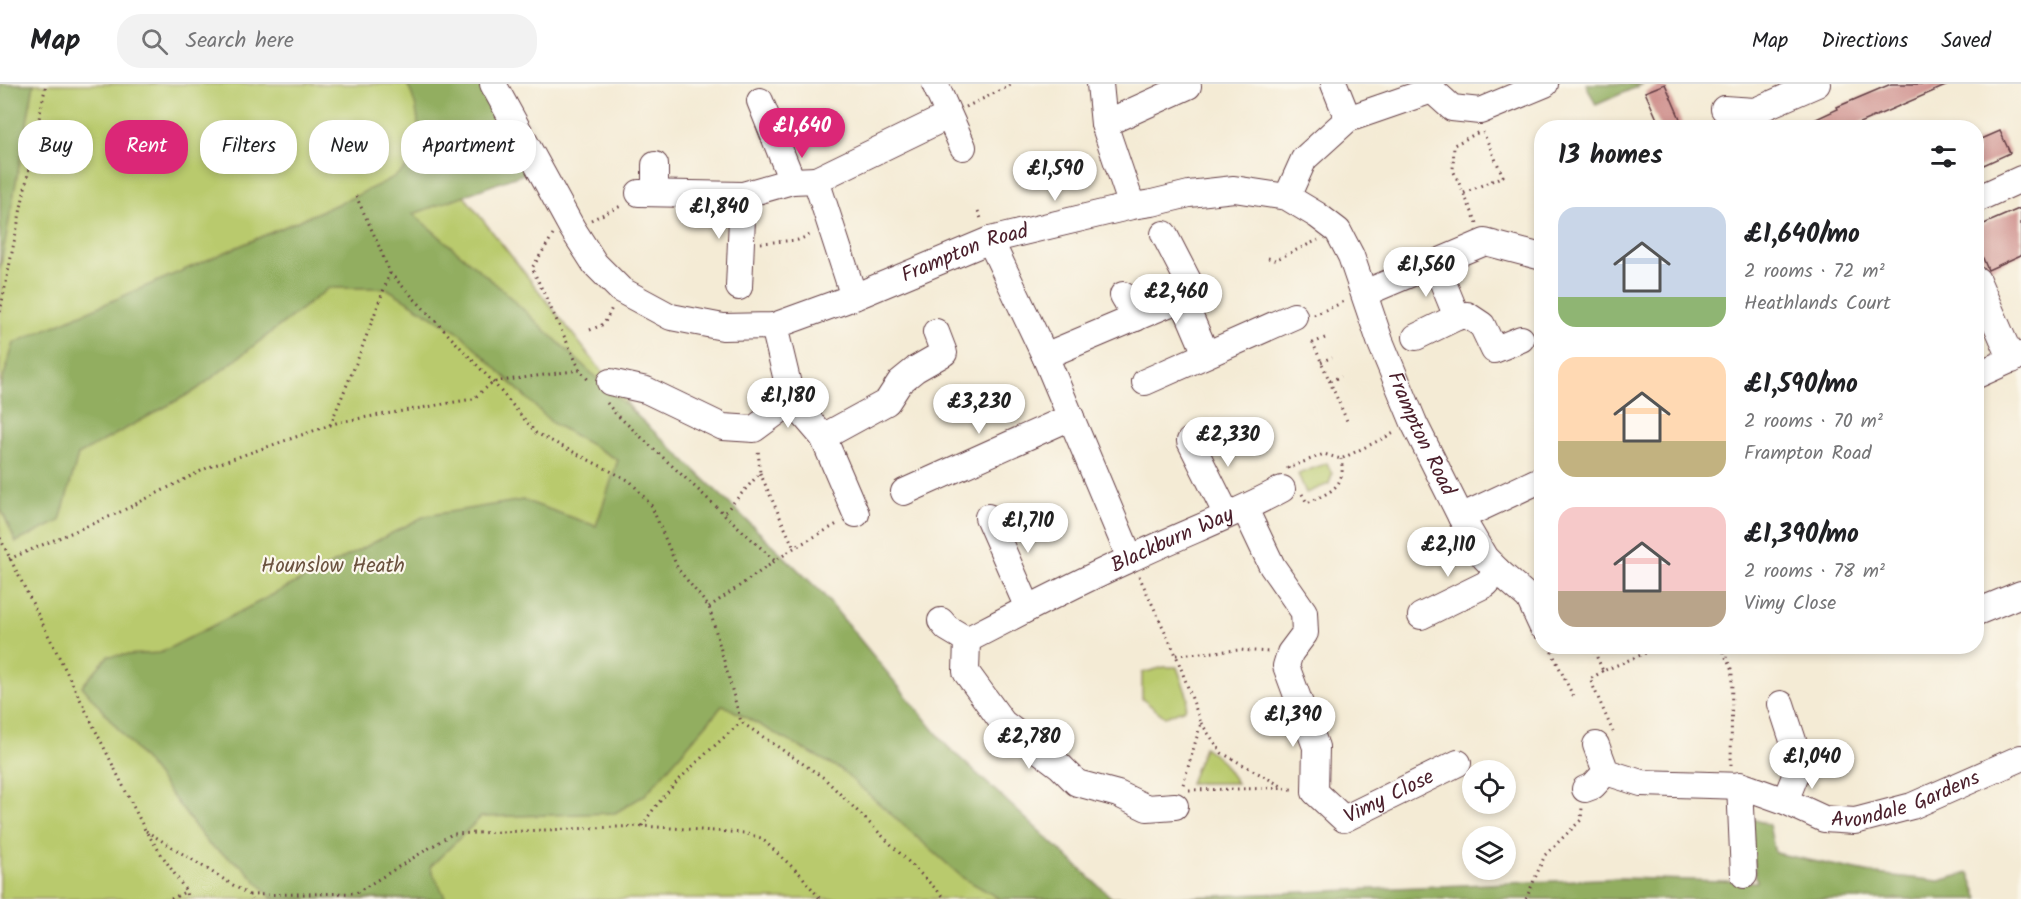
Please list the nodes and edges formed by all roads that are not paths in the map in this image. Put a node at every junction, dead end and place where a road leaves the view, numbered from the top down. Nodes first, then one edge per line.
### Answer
1 (493, 84) edge
2 (935, 84) edge
3 (1100, 84) edge
4 (1334, 84) edge
5 (1817, 84) edge
6 (1431, 87) edge
7 (1529, 87) edge
8 (1178, 88) edge
9 (760, 101) dead end
10 (1724, 109) dead end
11 (948, 116) junction
12 (1348, 119) junction
13 (1104, 124) junction
14 (963, 147) dead end
15 (656, 165) dead end
16 (2019, 180) edge
17 (804, 181) junction
18 (743, 195) junction
19 (1984, 196) edge
20 (1287, 197) junction
21 (1132, 206) junction
22 (1164, 234) dead end
23 (990, 240) junction
24 (1534, 255) edge
25 (1435, 263) junction
26 (740, 287) dead end
27 (1365, 294) junction
28 (1984, 294) edge
29 (1123, 295) dead end
30 (854, 297) junction
31 (1182, 298) junction
32 (1294, 316) road end
33 (1457, 317) junction
34 (1136, 318) junction
35 (774, 326) junction
36 (936, 332) dead end
37 (1416, 337) dead end
38 (1521, 339) dead end
39 (1206, 354) junction
40 (1045, 356) junction
41 (2016, 358) edge
42 (1984, 372) edge
43 (1145, 382) dead end
44 (604, 391) road end
45 (792, 401) junction
46 (1071, 417) junction
47 (823, 437) junction
48 (1190, 441) dead end
49 (1534, 483) edge
50 (1292, 486) road end
51 (904, 492) dead end
52 (1236, 512) junction
53 (856, 514) road end
54 (987, 517) dead end
55 (1461, 517) junction
56 (1130, 558) junction
57 (1492, 565) junction
58 (2021, 594) edge
59 (1028, 608) junction
60 (1534, 609) edge
61 (1984, 609) edge
62 (1421, 616) dead end
63 (941, 621) dead end
64 (967, 640) junction
65 (1781, 704) dead end
66 (1600, 742) road end
67 (2021, 758) edge
68 (1458, 762) dead end
69 (1606, 772) junction
70 (1735, 785) junction
71 (1585, 789) road end
72 (1785, 801) junction
73 (1175, 806) dead end
74 (1743, 875) dead end

1 - 35 street, Frampton Road
2 - 11 street
3 - 13 street
4 - 12 street
5 - 10 street
6 - 7 street
6 - 12 street
8 - 13 street
9 - 17 street
11 - 14 street
11 - 17 street
12 - 20 street
13 - 21 street
15 - 18 street
16 - 19 street
17 - 18 street
17 - 30 street
18 - 26 street
20 - 21 street, Frampton Road
20 - 27 street, Frampton Road
21 - 23 street, Frampton Road
22 - 31 street
23 - 30 street, Frampton Road
23 - 40 street
24 - 25 street
25 - 27 street
25 - 33 street
27 - 55 street, Frampton Road
28 - 41 street
29 - 34 street
30 - 35 street, Frampton Road
31 - 34 street
31 - 39 street
32 - 39 street
33 - 37 street
33 - 38 street
34 - 40 street
35 - 45 street
36 - 47 street
39 - 43 street
40 - 46 street
41 - 42 street
44 - 45 street
45 - 47 street
46 - 51 street
46 - 56 street
47 - 53 street
48 - 52 street
49 - 55 street
50 - 52 street, Blackburn Way
52 - 56 street, Blackburn Way
52 - 68 street, Vimy Close
54 - 59 street
55 - 57 street, Frampton Road
56 - 59 street, Blackburn Way
57 - 60 street, Frampton Road
57 - 62 street
58 - 61 street
59 - 64 street, Blackburn Way
63 - 64 street
64 - 73 street
65 - 72 street
66 - 69 street
67 - 72 street, Avondale Gardens
69 - 70 street, Avondale Gardens
69 - 71 street
70 - 72 street, Avondale Gardens
70 - 74 street

